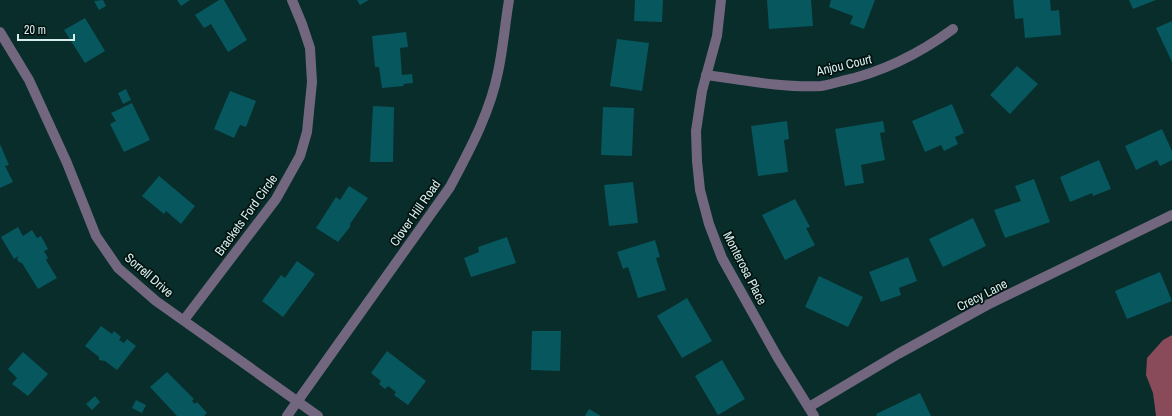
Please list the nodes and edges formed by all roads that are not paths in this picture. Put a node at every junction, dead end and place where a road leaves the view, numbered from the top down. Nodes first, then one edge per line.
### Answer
1 (292, 0) edge
2 (508, 0) edge
3 (721, 0) edge
4 (953, 29) dead end
5 (0, 32) edge
6 (706, 75) junction
7 (1172, 215) edge
8 (184, 320) junction
9 (298, 400) junction
10 (812, 412) edge
11 (287, 416) edge
12 (318, 416) edge

1 - 8 street, Brackets Ford Circle
2 - 9 street, Clover Hill Road
3 - 6 street, Monterosa Place
4 - 6 street, Anjou Court
5 - 8 street, Sorrell Drive
6 - 10 street, Monterosa Place
7 - 10 street, Crecy Lane
8 - 9 street, Sorrell Drive
9 - 11 street, Clover Hill Road
9 - 12 street, Sorrell Drive

